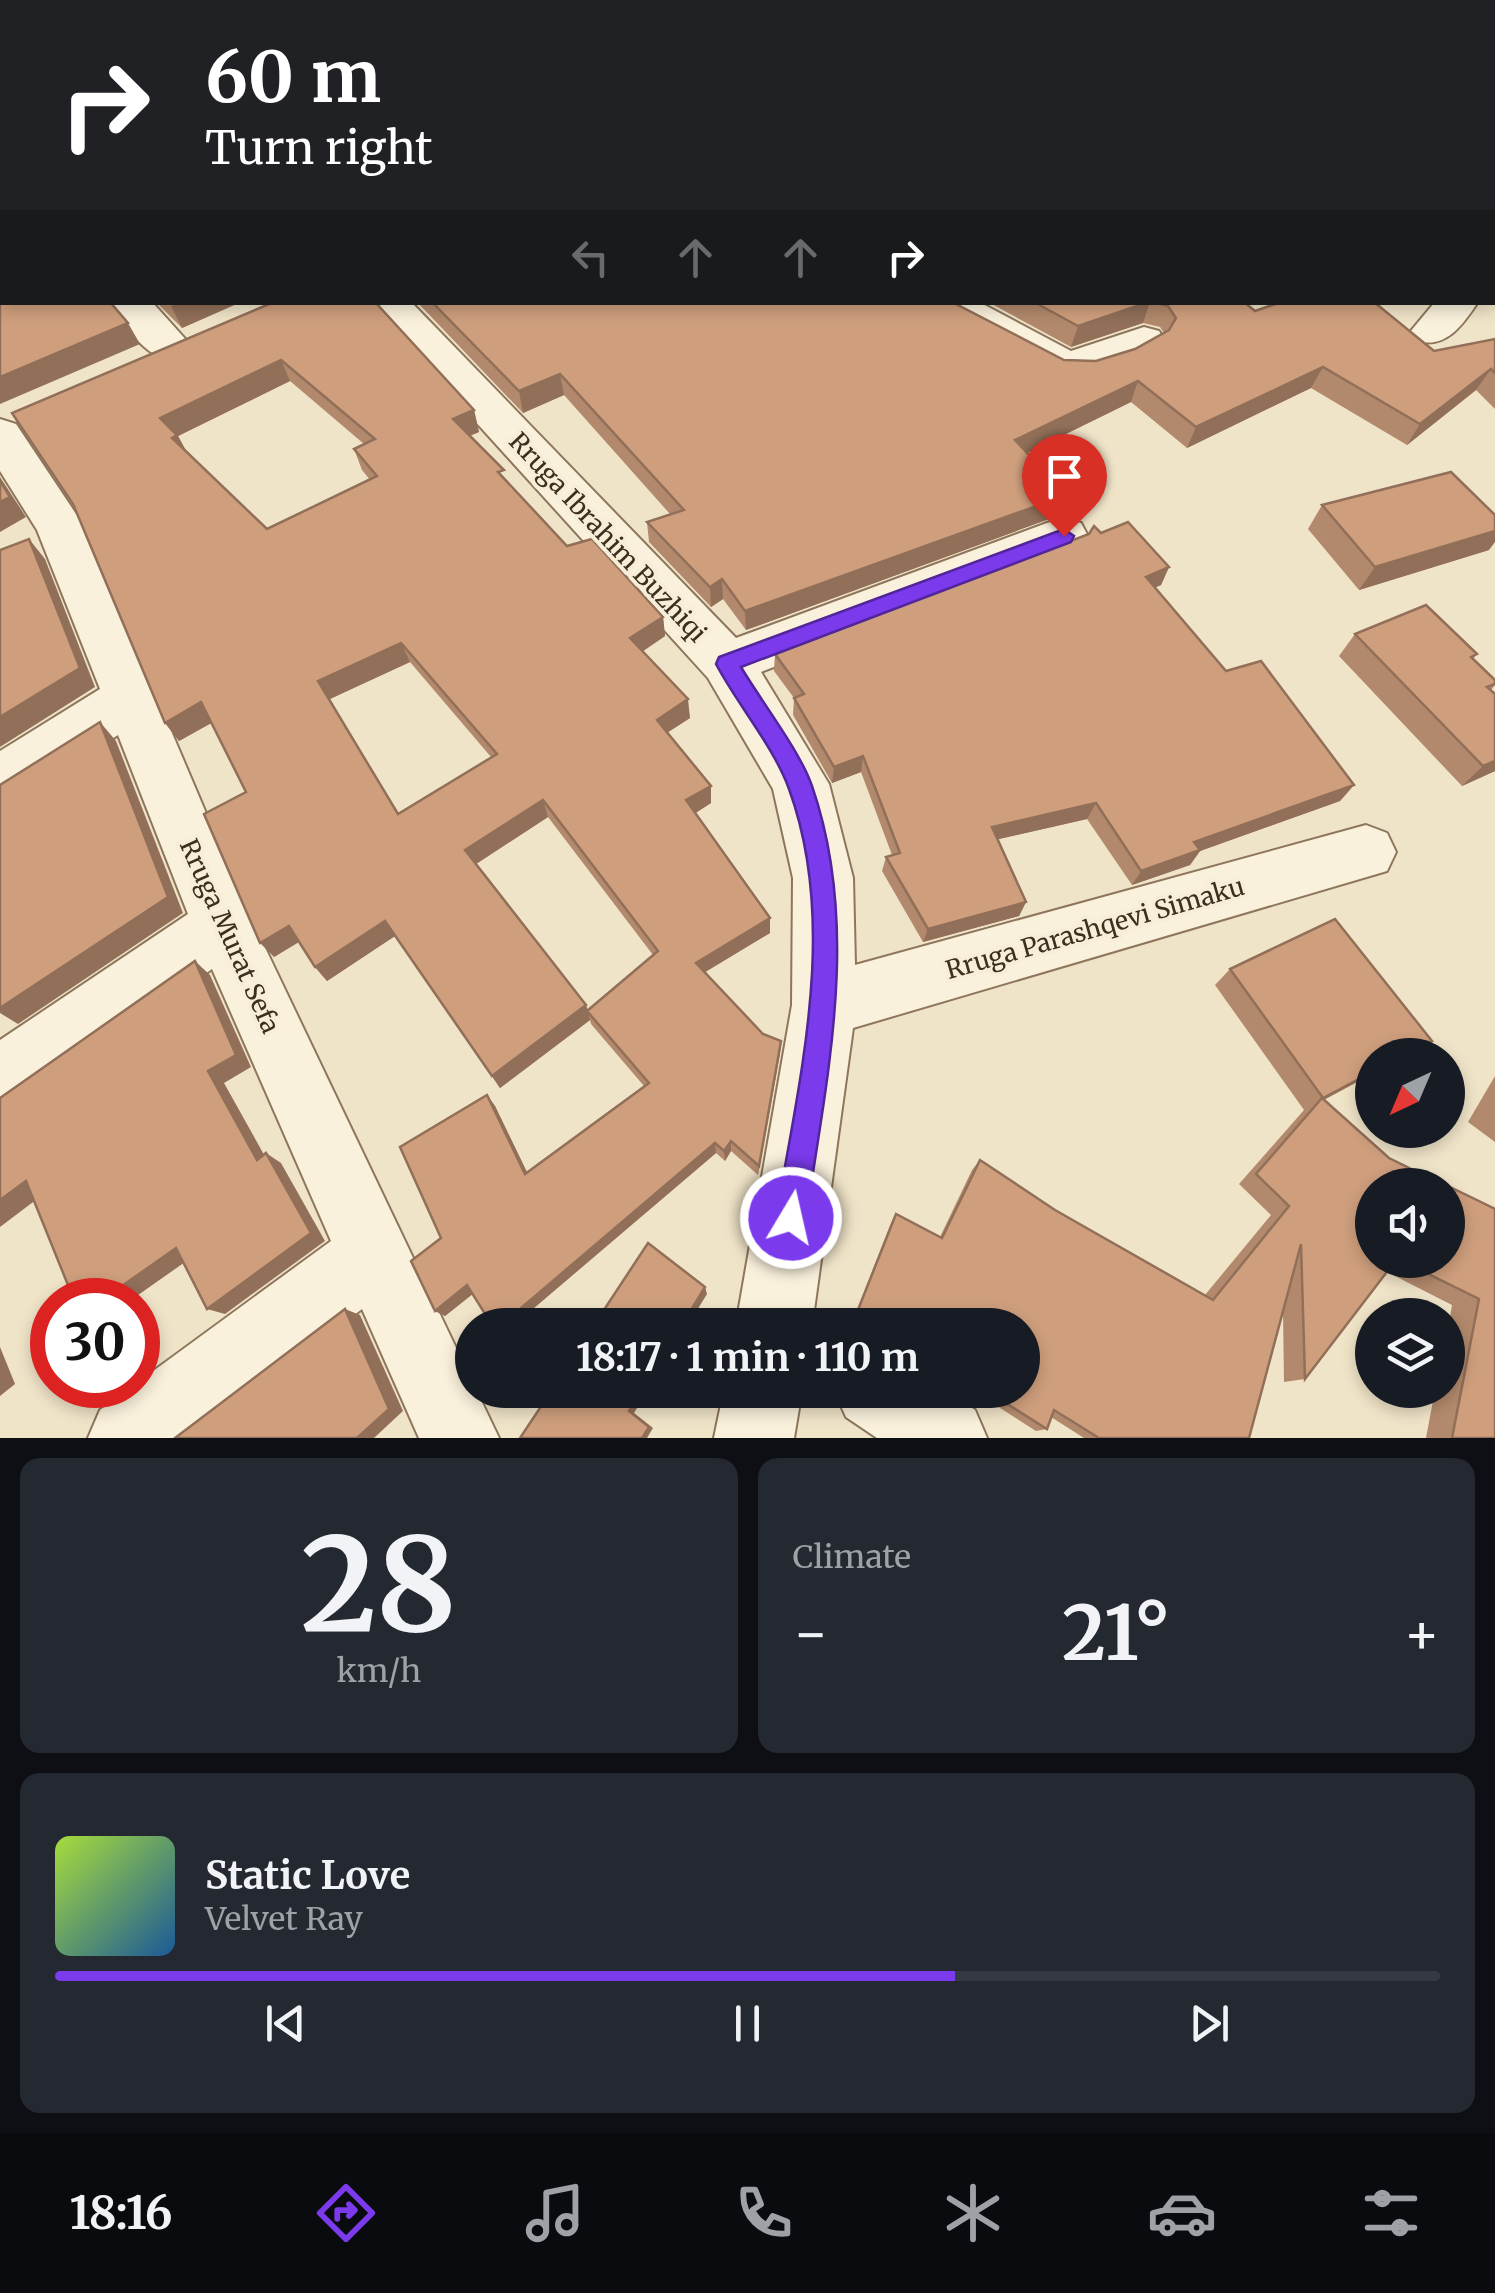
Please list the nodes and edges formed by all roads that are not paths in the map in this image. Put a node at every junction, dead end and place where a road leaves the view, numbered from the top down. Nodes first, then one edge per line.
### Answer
1 (131, 305) edge
2 (390, 305) edge
3 (953, 305) edge
4 (1144, 341) edge
5 (175, 352) edge
6 (12, 422) edge
7 (1064, 536) dead end
8 (727, 664) junction
9 (128, 699) junction
10 (0, 780) edge
11 (1366, 852) dead end
12 (223, 925) junction
13 (824, 1005) junction
14 (0, 1080) edge
15 (374, 1254) junction
16 (777, 1308) edge
17 (759, 1408) edge
18 (900, 1408) edge
19 (128, 1438) edge
20 (459, 1438) edge
21 (754, 1438) edge
22 (946, 1438) edge

1 - 5 street
2 - 8 street, Rruga Ibrahim Buzhiqi
3 - 4 street
6 - 9 street, Rruga Murat Sefa
7 - 8 street
8 - 13 street, Rruga Ibrahim Buzhiqi
9 - 10 street
9 - 12 street, Rruga Murat Sefa
11 - 13 street, Rruga Parashqevi Simaku
12 - 14 street
12 - 15 street, Rruga Murat Sefa
13 - 16 street, Rruga Ibrahim Buzhiqi
15 - 19 street
15 - 20 street, Rruga Murat Sefa
17 - 21 street
18 - 22 street

